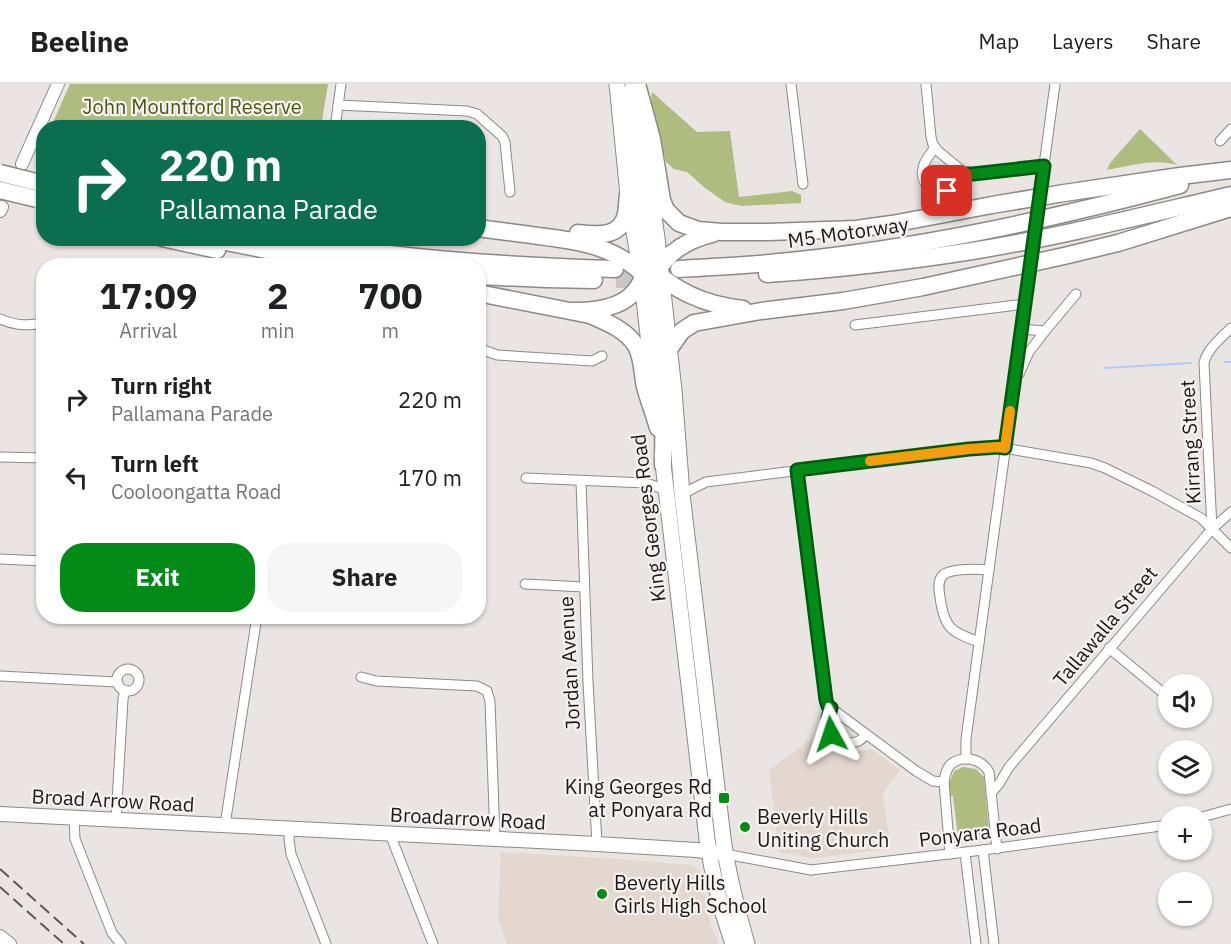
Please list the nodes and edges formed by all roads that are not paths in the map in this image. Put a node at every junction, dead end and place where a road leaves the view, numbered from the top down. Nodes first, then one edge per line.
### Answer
1 (57, 84) edge
2 (341, 84) edge
3 (616, 84) edge
4 (635, 84) edge
5 (791, 84) edge
6 (926, 84) edge
7 (1055, 84) edge
8 (338, 105) junction
9 (41, 120) edge
10 (336, 120) edge
11 (484, 120) edge
12 (486, 122) edge
13 (1231, 129) edge
14 (36, 132) edge
15 (1220, 141) dead end
16 (935, 147) junction
17 (22, 164) dead end
18 (1044, 166) junction
19 (1231, 171) edge
20 (0, 173) edge
21 (967, 174) junction
22 (803, 184) dead end
23 (0, 190) edge
24 (510, 192) dead end
25 (36, 193) edge
26 (36, 195) edge
27 (628, 195) junction
28 (1231, 195) edge
29 (1231, 208) edge
30 (486, 228) edge
31 (486, 229) edge
32 (722, 232) junction
33 (636, 244) joint
34 (201, 246) edge
35 (246, 246) edge
36 (333, 246) edge
37 (261, 258) edge
38 (314, 258) edge
39 (422, 258) edge
40 (486, 264) edge
41 (651, 274) junction
42 (486, 276) edge
43 (1076, 294) dead end
44 (486, 295) edge
45 (664, 302) joint
46 (1025, 304) junction
47 (573, 311) junction
48 (762, 311) junction
49 (0, 318) edge
50 (36, 323) edge
51 (855, 325) dead end
52 (1231, 328) edge
53 (1022, 329) junction
54 (1045, 331) junction
55 (670, 348) junction
56 (486, 351) edge
57 (602, 356) dead end
58 (1014, 384) junction
59 (659, 428) junction
60 (1005, 448) junction
61 (0, 456) edge
62 (36, 458) edge
63 (663, 465) junction
64 (797, 470) junction
65 (526, 478) dead end
66 (580, 481) junction
67 (666, 490) junction
68 (682, 494) junction
69 (1231, 512) edge
70 (1212, 529) junction
71 (1231, 548) edge
72 (0, 559) edge
73 (36, 561) edge
74 (989, 570) junction
75 (525, 584) dead end
76 (584, 587) junction
77 (256, 624) edge
78 (979, 642) junction
79 (1109, 648) junction
80 (0, 676) edge
81 (362, 677) dead end
82 (117, 682) junction
83 (1158, 689) edge
84 (125, 690) junction
85 (831, 708) junction
86 (866, 734) junction
87 (966, 759) junction
88 (1009, 767) junction
89 (988, 772) junction
90 (944, 782) junction
91 (991, 793) junction
92 (1231, 809) edge
93 (0, 814) edge
94 (1212, 815) edge
95 (74, 817) junction
96 (116, 819) junction
97 (225, 825) junction
98 (1158, 826) edge
99 (290, 828) junction
100 (390, 834) junction
101 (495, 838) junction
102 (597, 844) junction
103 (997, 849) junction
104 (983, 850) junction
105 (717, 853) junction
106 (965, 853) junction
107 (950, 854) junction
108 (0, 936) edge
109 (10, 944) edge
110 (121, 944) edge
111 (327, 944) edge
112 (433, 944) edge
113 (733, 944) edge
114 (747, 944) edge
115 (976, 944) edge
116 (994, 944) edge

1 - 9 street
2 - 8 street
3 - 27 highway
4 - 32 highway
4 - 41 highway
5 - 22 street
6 - 16 street
7 - 18 street
8 - 10 street
8 - 11 street
12 - 24 street
13 - 15 street
14 - 17 street
16 - 21 street
16 - 21 street
18 - 21 street
18 - 46 street, bridge
19 - 28 highway, M5 Motorway
19 - 32 highway
20 - 25 highway, bridge
23 - 26 highway, bridge
27 - 30 highway
27 - 33 highway
29 - 48 highway
31 - 41 highway
32 - 41 highway
33 - 41 highway
34 - 37 highway
35 - 38 highway
36 - 39 highway
40 - 42 highway
41 - 45 highway
41 - 47 highway
41 - 48 highway
41 - 59 highway, King Georges Road
41 - 63 highway
43 - 54 street
44 - 47 highway
45 - 55 highway, King Georges Road
46 - 51 street
46 - 53 street
47 - 59 highway
48 - 55 highway
49 - 50 street
52 - 70 street, Kirrang Street
53 - 54 street
53 - 58 street
54 - 58 street
55 - 68 highway, King Georges Road
56 - 57 street
58 - 60 street
59 - 63 highway, King Georges Road
60 - 64 street
60 - 70 street
60 - 74 street
61 - 62 street
63 - 67 highway, King Georges Road
64 - 68 street
64 - 85 street
65 - 66 street
66 - 67 street
66 - 76 street, Jordan Avenue
67 - 105 highway, King Georges Road
68 - 105 highway, King Georges Road
69 - 70 street, Tallawalla Street
70 - 71 street
70 - 79 street, Tallawalla Street
72 - 73 street
74 - 78 street
74 - 78 street
75 - 76 street
76 - 102 street, Jordan Avenue
77 - 97 street
78 - 87 street
79 - 83 street
79 - 88 street, Tallawalla Street
80 - 82 street
81 - 101 street
82 - 84 street
82 - 84 street
84 - 96 street
85 - 86 street
85 - 86 street
86 - 90 street
87 - 89 street
87 - 90 street
88 - 89 street
88 - 91 street, Tallawalla Street
89 - 91 street
90 - 107 street
91 - 103 street
92 - 94 street
93 - 95 main road, Broad Arrow Road
95 - 96 main road, Broad Arrow Road
95 - 110 street
96 - 97 main road, Broad Arrow Road
97 - 99 main road, Broadarrow Road
98 - 103 street, Ponyara Road
99 - 100 main road, Broadarrow Road
99 - 111 street
100 - 101 main road, Broadarrow Road
100 - 112 street
101 - 102 main road, Broadarrow Road
102 - 105 main road, Broadarrow Road
103 - 104 street, Ponyara Road
104 - 106 street, Ponyara Road
104 - 116 street
105 - 107 street, Ponyara Road
105 - 113 highway, King Georges Road
105 - 114 highway, King Georges Road
106 - 107 street, Ponyara Road
106 - 115 street
108 - 109 street

